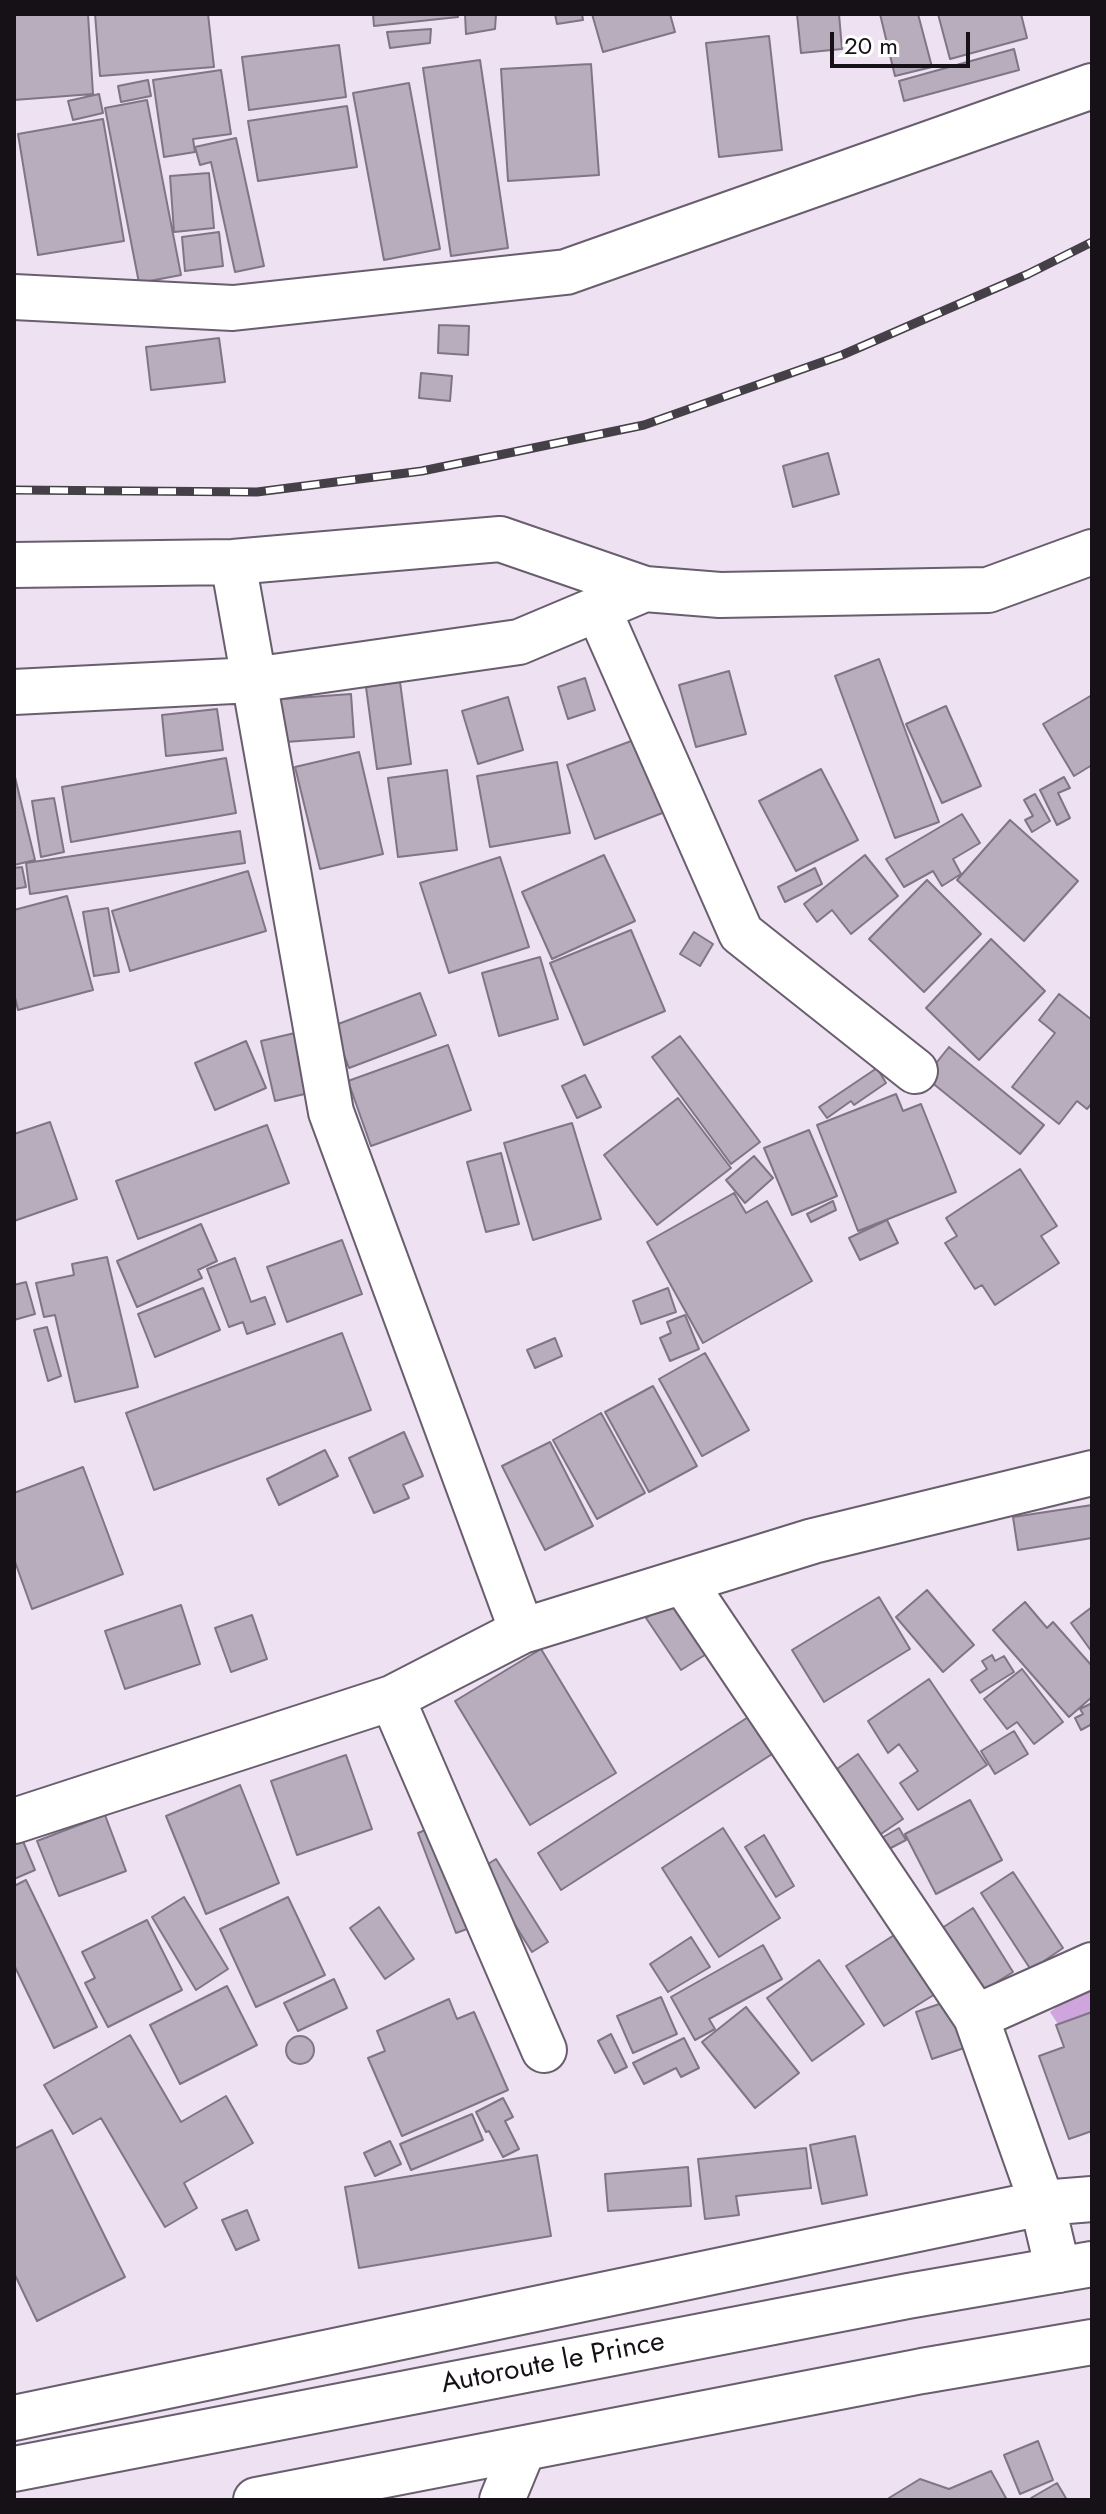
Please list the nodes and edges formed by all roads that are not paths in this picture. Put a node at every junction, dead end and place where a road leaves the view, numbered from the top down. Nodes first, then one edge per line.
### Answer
1 (1092, 86) edge
2 (14, 297) edge
3 (1092, 552) edge
4 (233, 562) junction
5 (14, 565) edge
6 (645, 589) junction
7 (598, 609) junction
8 (253, 680) junction
9 (14, 692) edge
10 (915, 1071) dead end
11 (1092, 1473) edge
12 (683, 1581) junction
13 (522, 1631) junction
14 (392, 1698) junction
15 (14, 1821) edge
16 (1092, 1965) edge
17 (976, 2017) junction
18 (544, 2050) dead end
19 (1092, 2199) edge
20 (1042, 2203) junction
21 (1075, 2267) edge
22 (1092, 2342) edge
23 (14, 2418) edge
24 (523, 2449) junction
25 (14, 2469) edge
26 (256, 2500) edge
27 (502, 2500) edge

1 - 2 street
3 - 6 street
4 - 5 street
4 - 6 street
4 - 8 street
6 - 7 street
7 - 8 street
7 - 10 street
8 - 9 street
8 - 13 street
11 - 12 street
12 - 13 street
12 - 17 street
13 - 14 street
14 - 15 street
14 - 18 street
16 - 17 street
17 - 20 street
19 - 20 street
20 - 21 street
20 - 23 street
21 - 25 street, Autoroute le Prince
22 - 24 street
24 - 26 street
24 - 27 street

